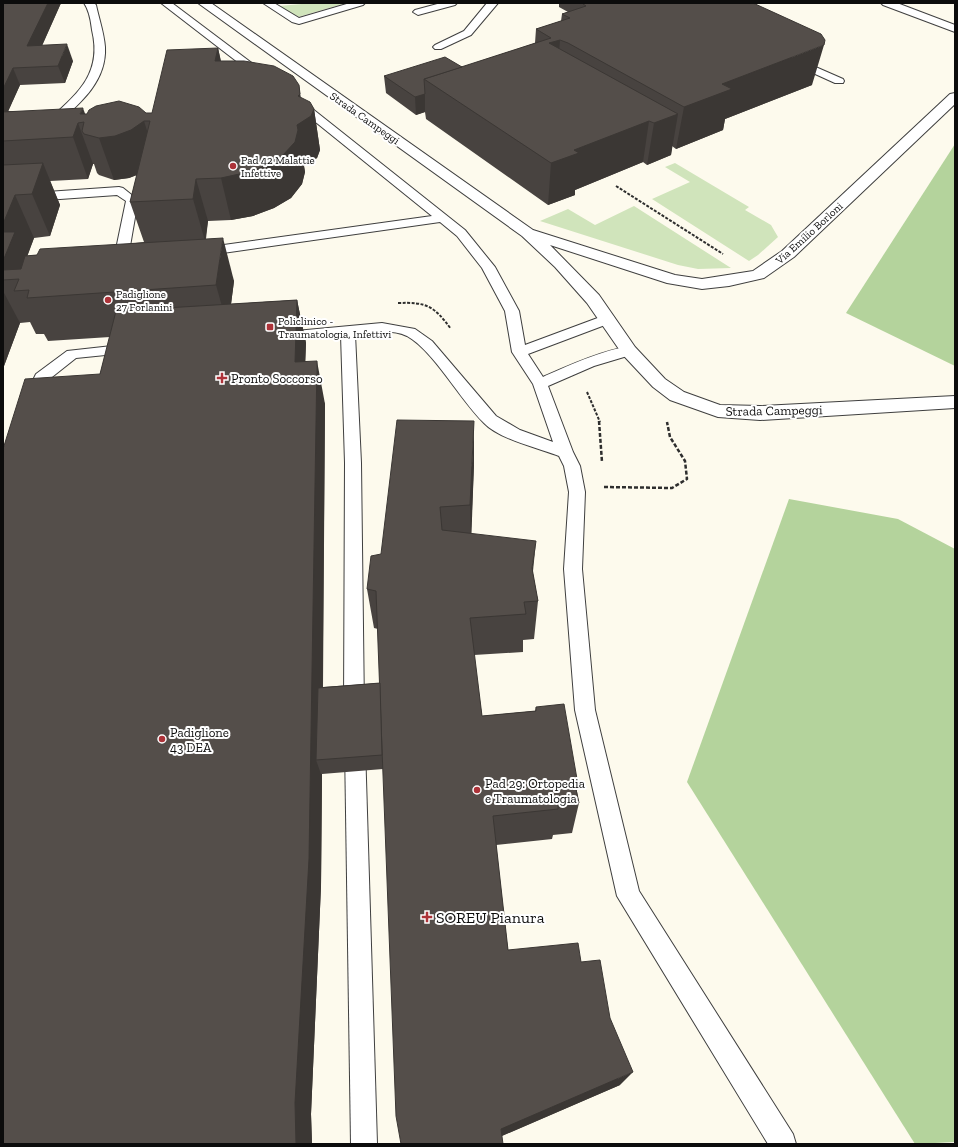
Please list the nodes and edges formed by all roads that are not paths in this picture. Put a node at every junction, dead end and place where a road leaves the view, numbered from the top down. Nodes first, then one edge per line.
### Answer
1 (89, 3) edge
2 (166, 3) edge
3 (204, 3) edge
4 (268, 3) edge
5 (360, 3) edge
6 (452, 3) edge
7 (493, 3) edge
8 (887, 3) edge
9 (418, 12) dead end
10 (955, 29) edge
11 (438, 47) dead end
12 (783, 56) edge
13 (267, 80) edge
14 (839, 81) dead end
15 (286, 94) edge
16 (955, 97) edge
17 (41, 132) edge
18 (3, 199) edge
19 (442, 218) junction
20 (527, 233) junction
21 (188, 254) edge
22 (146, 257) edge
23 (628, 266) junction
24 (576, 281) junction
25 (608, 319) junction
26 (348, 330) junction
27 (266, 337) edge
28 (142, 348) edge
29 (629, 351) junction
30 (519, 352) junction
31 (540, 384) junction
32 (955, 402) edge
33 (25, 414) edge
34 (565, 452) junction
35 (364, 1144) edge
36 (783, 1144) edge

1 - 17 lane
2 - 13 lane
3 - 20 street, Strada Campeggi
4 - 5 lane
6 - 9 lane
7 - 11 lane
8 - 10 street
12 - 14 lane
15 - 19 lane
16 - 23 street, Via Emilio Borloni
18 - 22 lane
19 - 21 lane
19 - 30 lane
20 - 23 street, Strada Campeggi
20 - 24 street, Strada Campeggi
23 - 24 street
24 - 25 street, Strada Campeggi
25 - 29 street, Strada Campeggi
25 - 30 lane
26 - 27 lane
26 - 34 lane
26 - 35 lane
28 - 33 lane
29 - 31 lane
29 - 32 street, Strada Campeggi
30 - 31 lane
31 - 34 lane
34 - 36 lane

